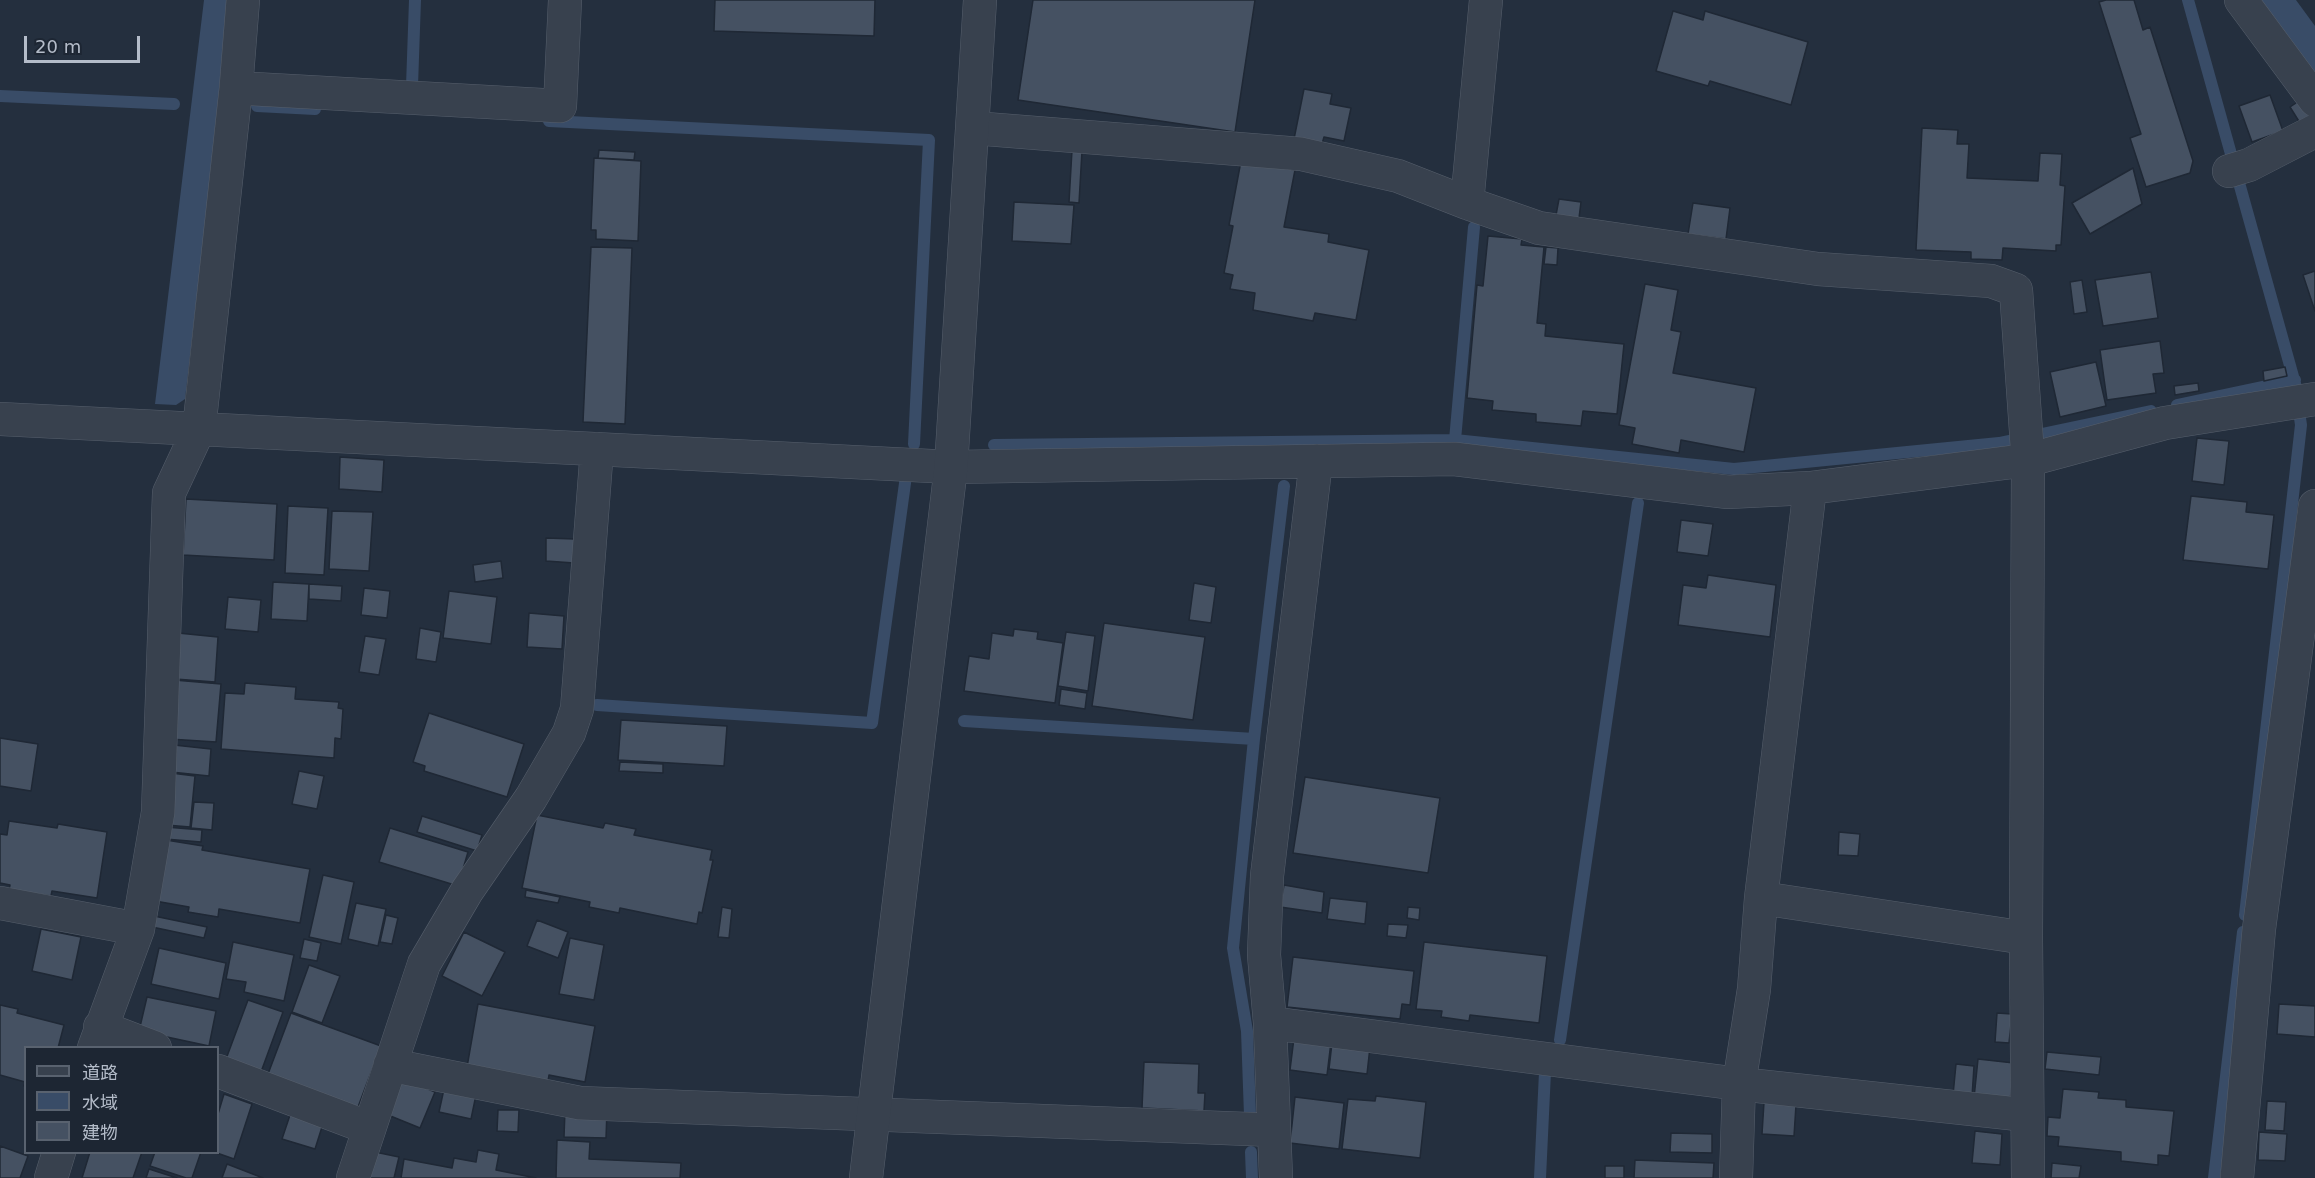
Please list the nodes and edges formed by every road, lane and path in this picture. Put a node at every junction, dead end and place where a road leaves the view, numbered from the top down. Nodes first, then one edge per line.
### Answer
1 (243, 0) edge
2 (565, 0) edge
3 (980, 0) edge
4 (1486, 0) edge
5 (2241, 0) edge
6 (236, 88) junction
7 (2315, 100) edge
8 (973, 128) junction
9 (2315, 131) edge
10 (2239, 168) dead end
11 (1467, 203) junction
12 (2304, 400) edge
13 (0, 419) edge
14 (199, 429) junction
15 (2027, 445) junction
16 (597, 449) junction
17 (1316, 461) junction
18 (951, 467) junction
19 (1810, 488) junction
20 (2315, 506) edge
21 (1761, 898) junction
22 (0, 903) edge
23 (138, 929) junction
24 (2026, 938) junction
25 (1270, 1023) junction
26 (97, 1037) edge
27 (149, 1046) edge
28 (390, 1065) junction
29 (219, 1071) edge
30 (1738, 1084) junction
31 (873, 1113) junction
32 (2027, 1115) junction
33 (369, 1128) junction
34 (1274, 1130) junction
35 (58, 1154) edge
36 (51, 1178) edge
37 (353, 1178) edge
38 (866, 1178) edge
39 (1276, 1178) edge
40 (1736, 1178) edge
41 (2028, 1178) edge
42 (2237, 1178) edge

1 - 6 street
2 - 6 street
3 - 8 street
4 - 11 street
5 - 7 street
6 - 14 street
8 - 11 street
8 - 18 street
9 - 10 street
11 - 15 street
12 - 15 street
13 - 14 street
14 - 16 street
14 - 23 street
15 - 19 street
15 - 24 street
16 - 18 street
16 - 28 street
17 - 18 street
17 - 19 street
17 - 25 street
18 - 31 street
19 - 21 street
20 - 42 street
21 - 24 street
21 - 30 street
22 - 23 street
23 - 26 street
24 - 32 street
25 - 30 street
25 - 34 street
26 - 27 street
28 - 31 street
28 - 33 street
29 - 33 street
30 - 32 street
30 - 40 street
31 - 34 street
31 - 38 street
32 - 41 street
33 - 37 street
34 - 39 street
35 - 36 street

